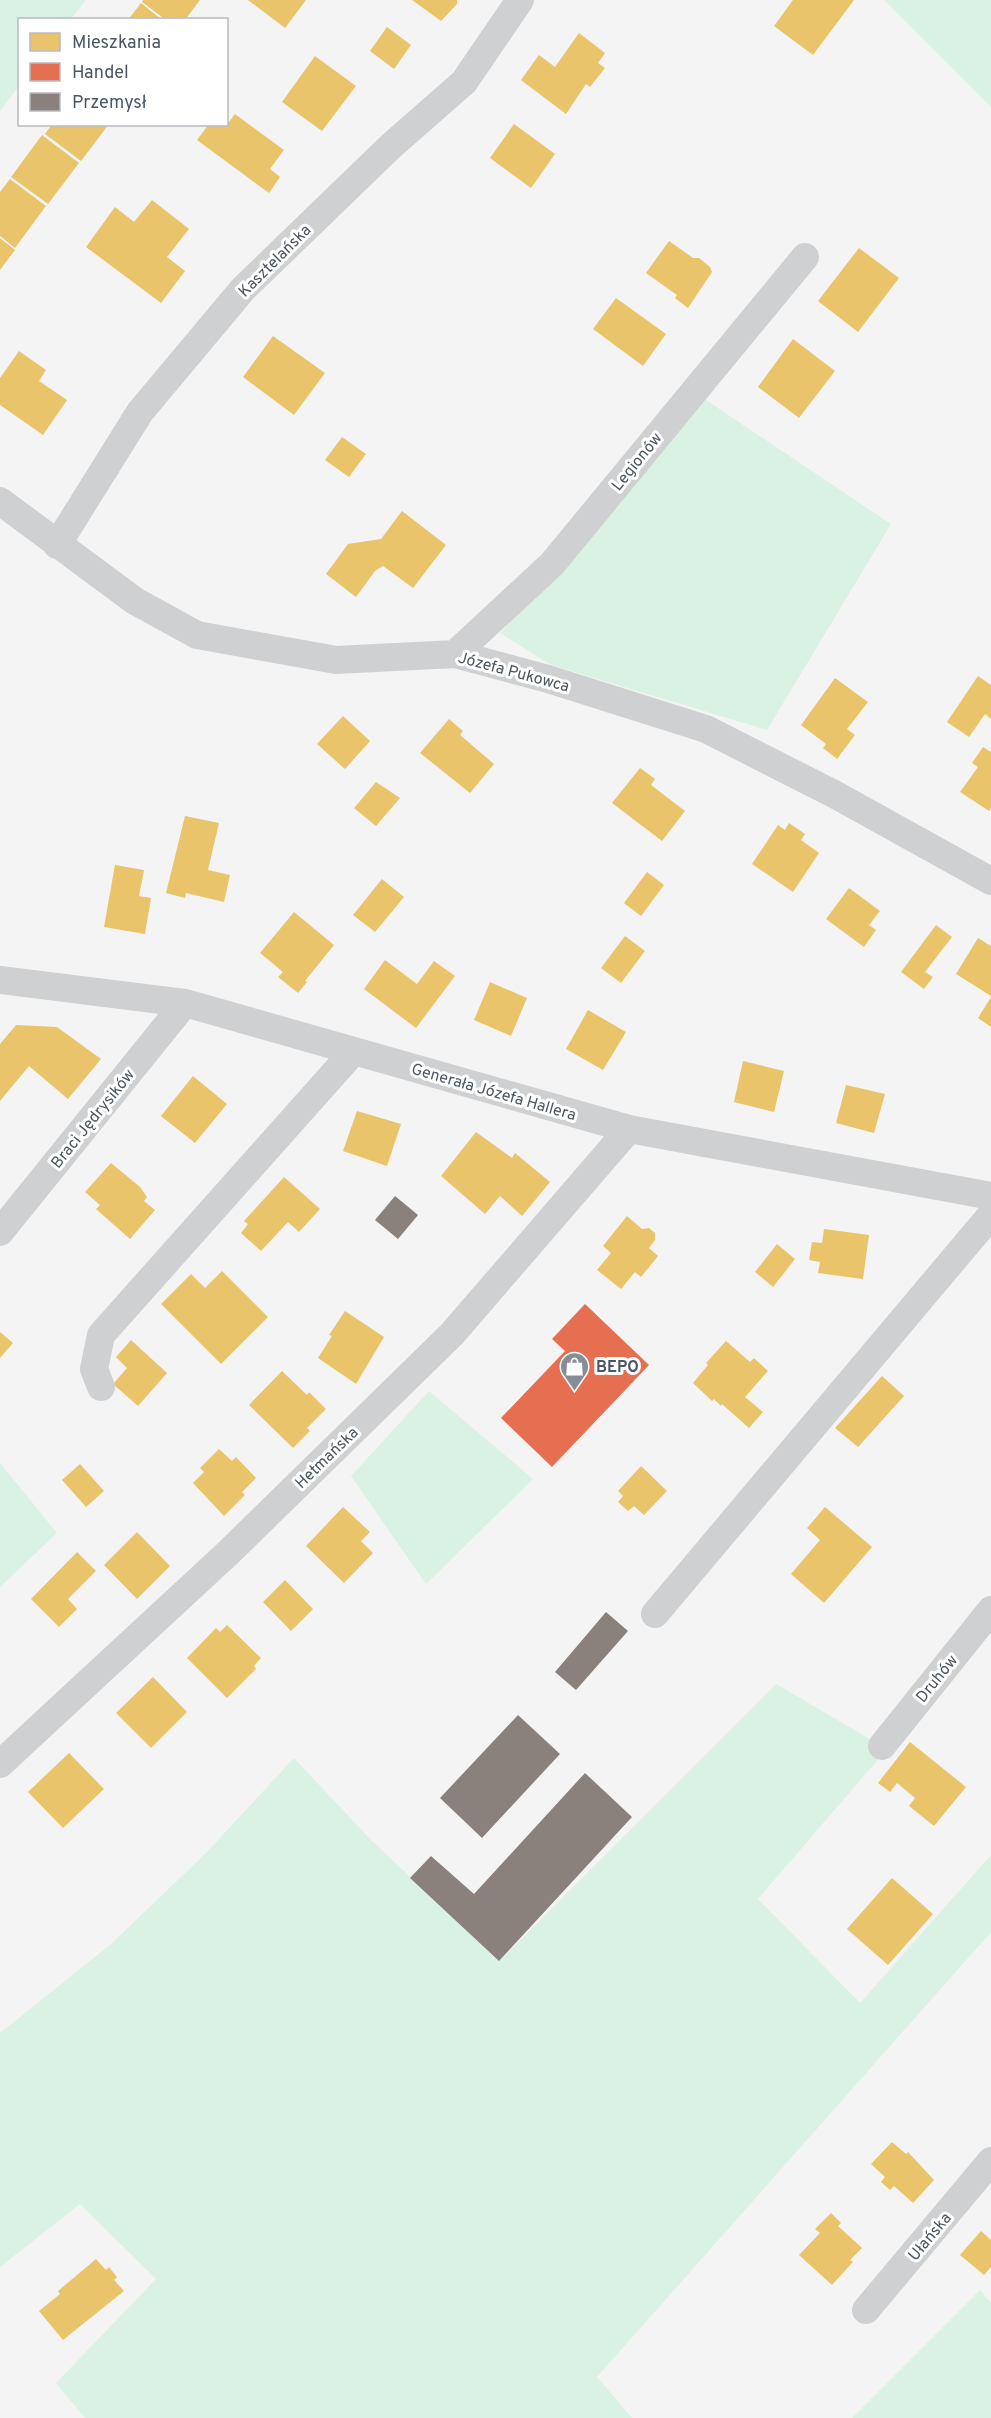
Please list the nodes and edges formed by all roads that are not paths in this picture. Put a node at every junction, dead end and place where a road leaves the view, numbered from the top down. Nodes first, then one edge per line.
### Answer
1 (520, 0) edge
2 (805, 257) dead end
3 (0, 501) edge
4 (57, 545) junction
5 (455, 654) junction
6 (991, 881) edge
7 (0, 980) edge
8 (185, 1003) junction
9 (354, 1051) junction
10 (629, 1129) junction
11 (991, 1196) edge
12 (991, 1215) edge
13 (0, 1232) edge
14 (101, 1387) dead end
15 (991, 1610) edge
16 (655, 1614) dead end
17 (882, 1746) dead end
18 (0, 1764) edge
19 (991, 2162) edge
20 (866, 2310) dead end

1 - 4 street, Kasztelańska
2 - 5 street, Legionów
3 - 4 street, Józefa Pukowca
4 - 5 street, Józefa Pukowca
5 - 6 street, Józefa Pukowca
7 - 8 street, Generała Józefa Hallera
8 - 9 street, Generała Józefa Hallera
8 - 13 street, Braci Jędrysików
9 - 10 street, Generała Józefa Hallera
9 - 14 street
10 - 11 street, Generała Józefa Hallera
10 - 18 street, Hetmańska
12 - 16 street
15 - 17 street, Druhów
19 - 20 street, Ułańska

